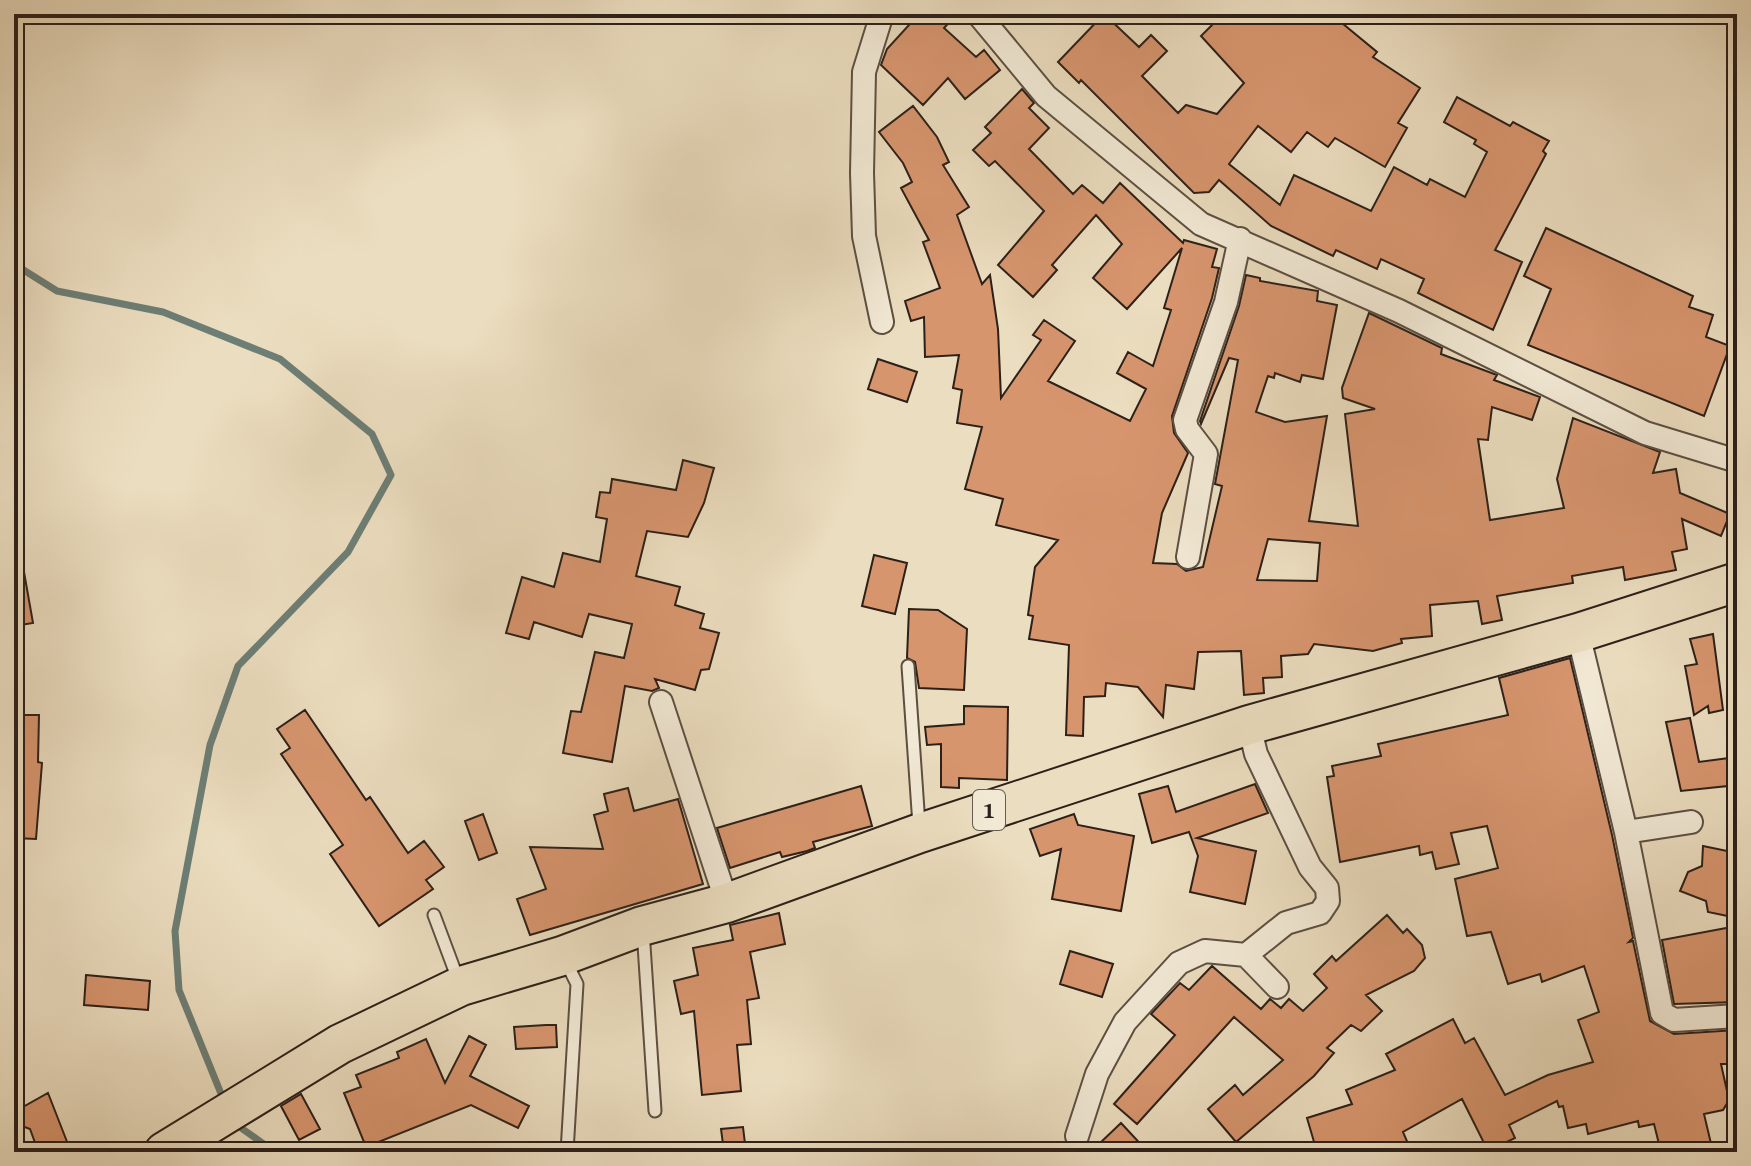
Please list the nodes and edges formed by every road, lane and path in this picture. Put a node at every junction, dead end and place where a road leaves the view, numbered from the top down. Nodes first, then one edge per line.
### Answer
1 (882, 14) edge
2 (978, 14) edge
3 (1240, 239) junction
4 (882, 322) dead end
5 (1737, 461) edge
6 (1188, 557) dead end
7 (1737, 582) edge
8 (1578, 633) junction
9 (908, 666) dead end
10 (661, 702) dead end
11 (1249, 725) junction
12 (1691, 822) dead end
13 (1626, 832) junction
14 (920, 833) junction
15 (727, 903) junction
16 (434, 915) dead end
17 (642, 926) junction
18 (1246, 955) junction
19 (562, 956) junction
20 (461, 986) junction
21 (1277, 987) dead end
22 (1737, 1016) edge
23 (655, 1111) dead end
24 (1077, 1136) dead end
25 (174, 1146) edge
26 (567, 1152) edge

1 - 4 street
2 - 3 street
3 - 5 street
3 - 6 street
7 - 8 highway, 1
8 - 11 highway, 1
8 - 13 street
9 - 14 lane
10 - 15 street
11 - 14 highway, 1
11 - 18 street
12 - 13 street
13 - 22 street
14 - 15 highway, 1
15 - 17 highway, 1
16 - 20 lane
17 - 19 highway, 1
17 - 23 lane
18 - 21 street
18 - 24 street
19 - 20 highway, 1
19 - 26 lane
20 - 25 highway, 1

